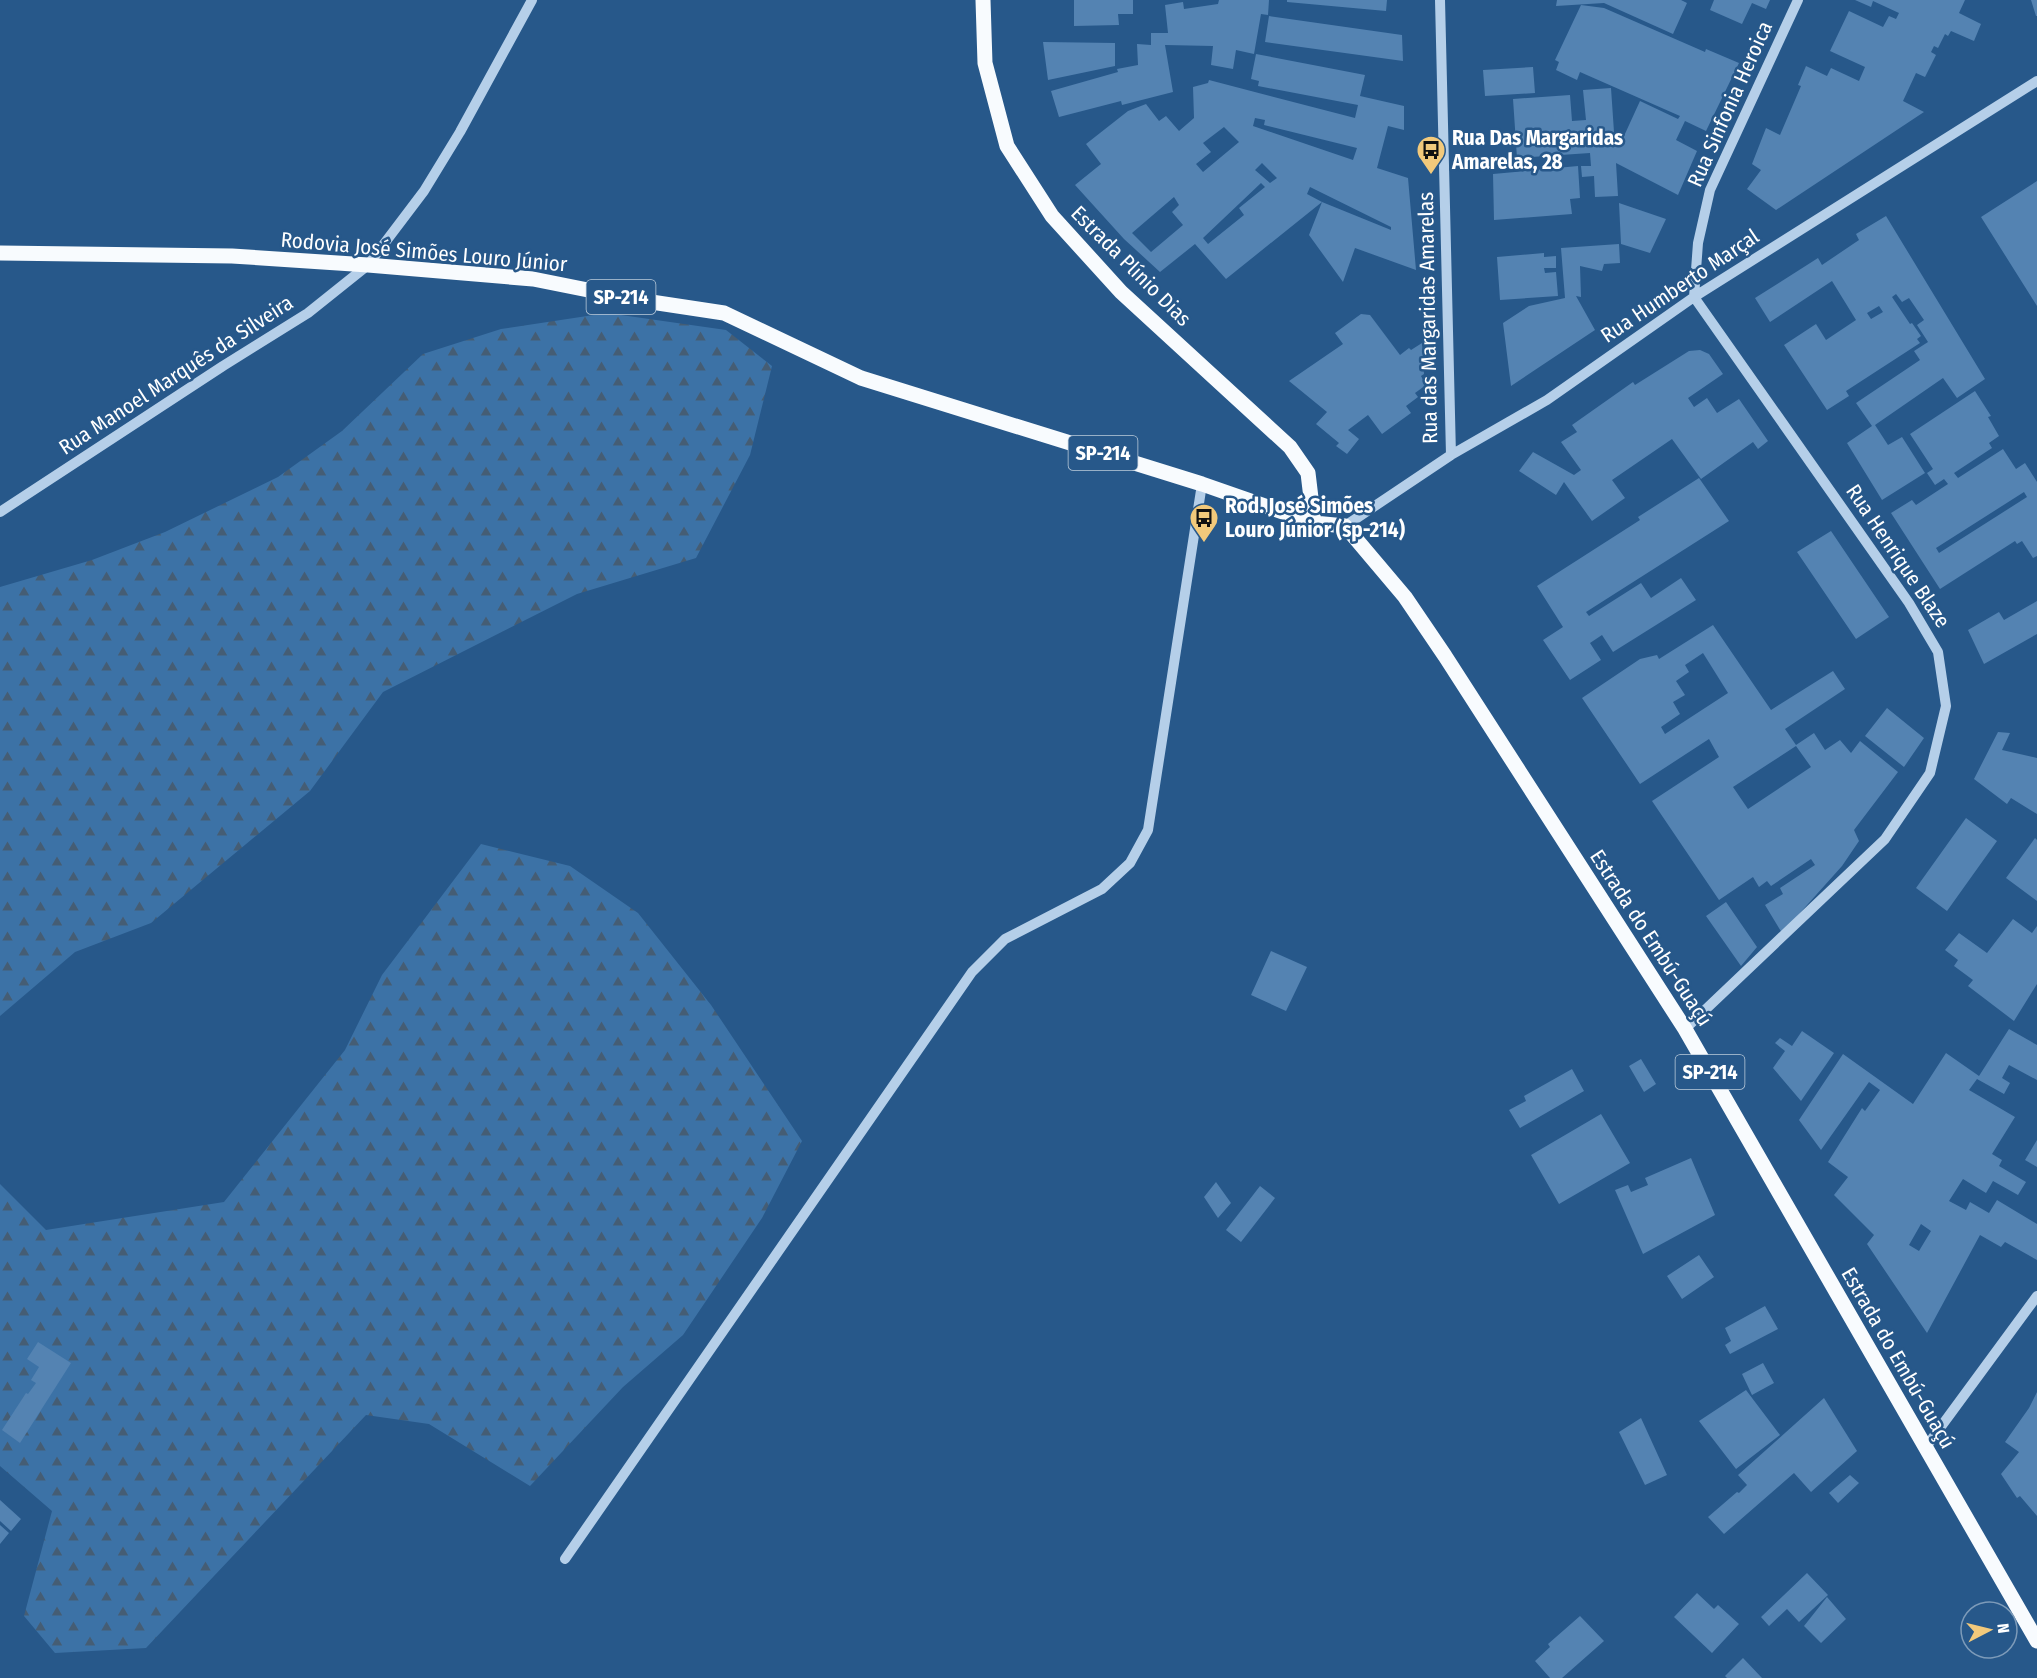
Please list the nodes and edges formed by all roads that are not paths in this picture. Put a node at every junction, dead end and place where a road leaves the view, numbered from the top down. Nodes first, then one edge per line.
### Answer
1 (532, 0) edge
2 (983, 0) edge
3 (1440, 0) edge
4 (1798, 0) edge
5 (2037, 81) edge
6 (0, 253) edge
7 (368, 265) junction
8 (1694, 297) junction
9 (1450, 454) junction
10 (1202, 484) junction
11 (0, 512) edge
12 (1314, 522) junction
13 (1346, 526) junction
14 (1685, 1029) junction
15 (2037, 1296) edge
16 (1926, 1447) junction
17 (565, 1559) dead end
18 (2037, 1641) edge

1 - 7 street, Rua Manoel Marquês da Silveira
2 - 12 main road, Estrada Plínio Dias
3 - 9 street, Rua das Margaridas Amarelas
4 - 8 street, Rua Sinfonia Heroica
5 - 8 street, Rua Humberto Marçal
6 - 7 main road, Rodovia José Simões Louro Júnior / SP-214
7 - 10 main road, Rodovia José Simões Louro Júnior / SP-214
7 - 11 street, Rua Manoel Marquês da Silveira
8 - 9 street, Rua Humberto Marçal
8 - 14 street, Rua Henrique Blaze
9 - 13 street, Rua Humberto Marçal
10 - 12 main road, Rodovia José Simões Louro Júnior / SP-214
10 - 17 street
12 - 13 main road, Rodovia José Simões Louro Júnior / SP-214
13 - 14 main road, Estrada do Embú-Guaçú / SP-214
14 - 16 main road, Estrada do Embú-Guaçú / SP-214
15 - 16 street
16 - 18 main road, Estrada do Embú-Guaçú / SP-214

